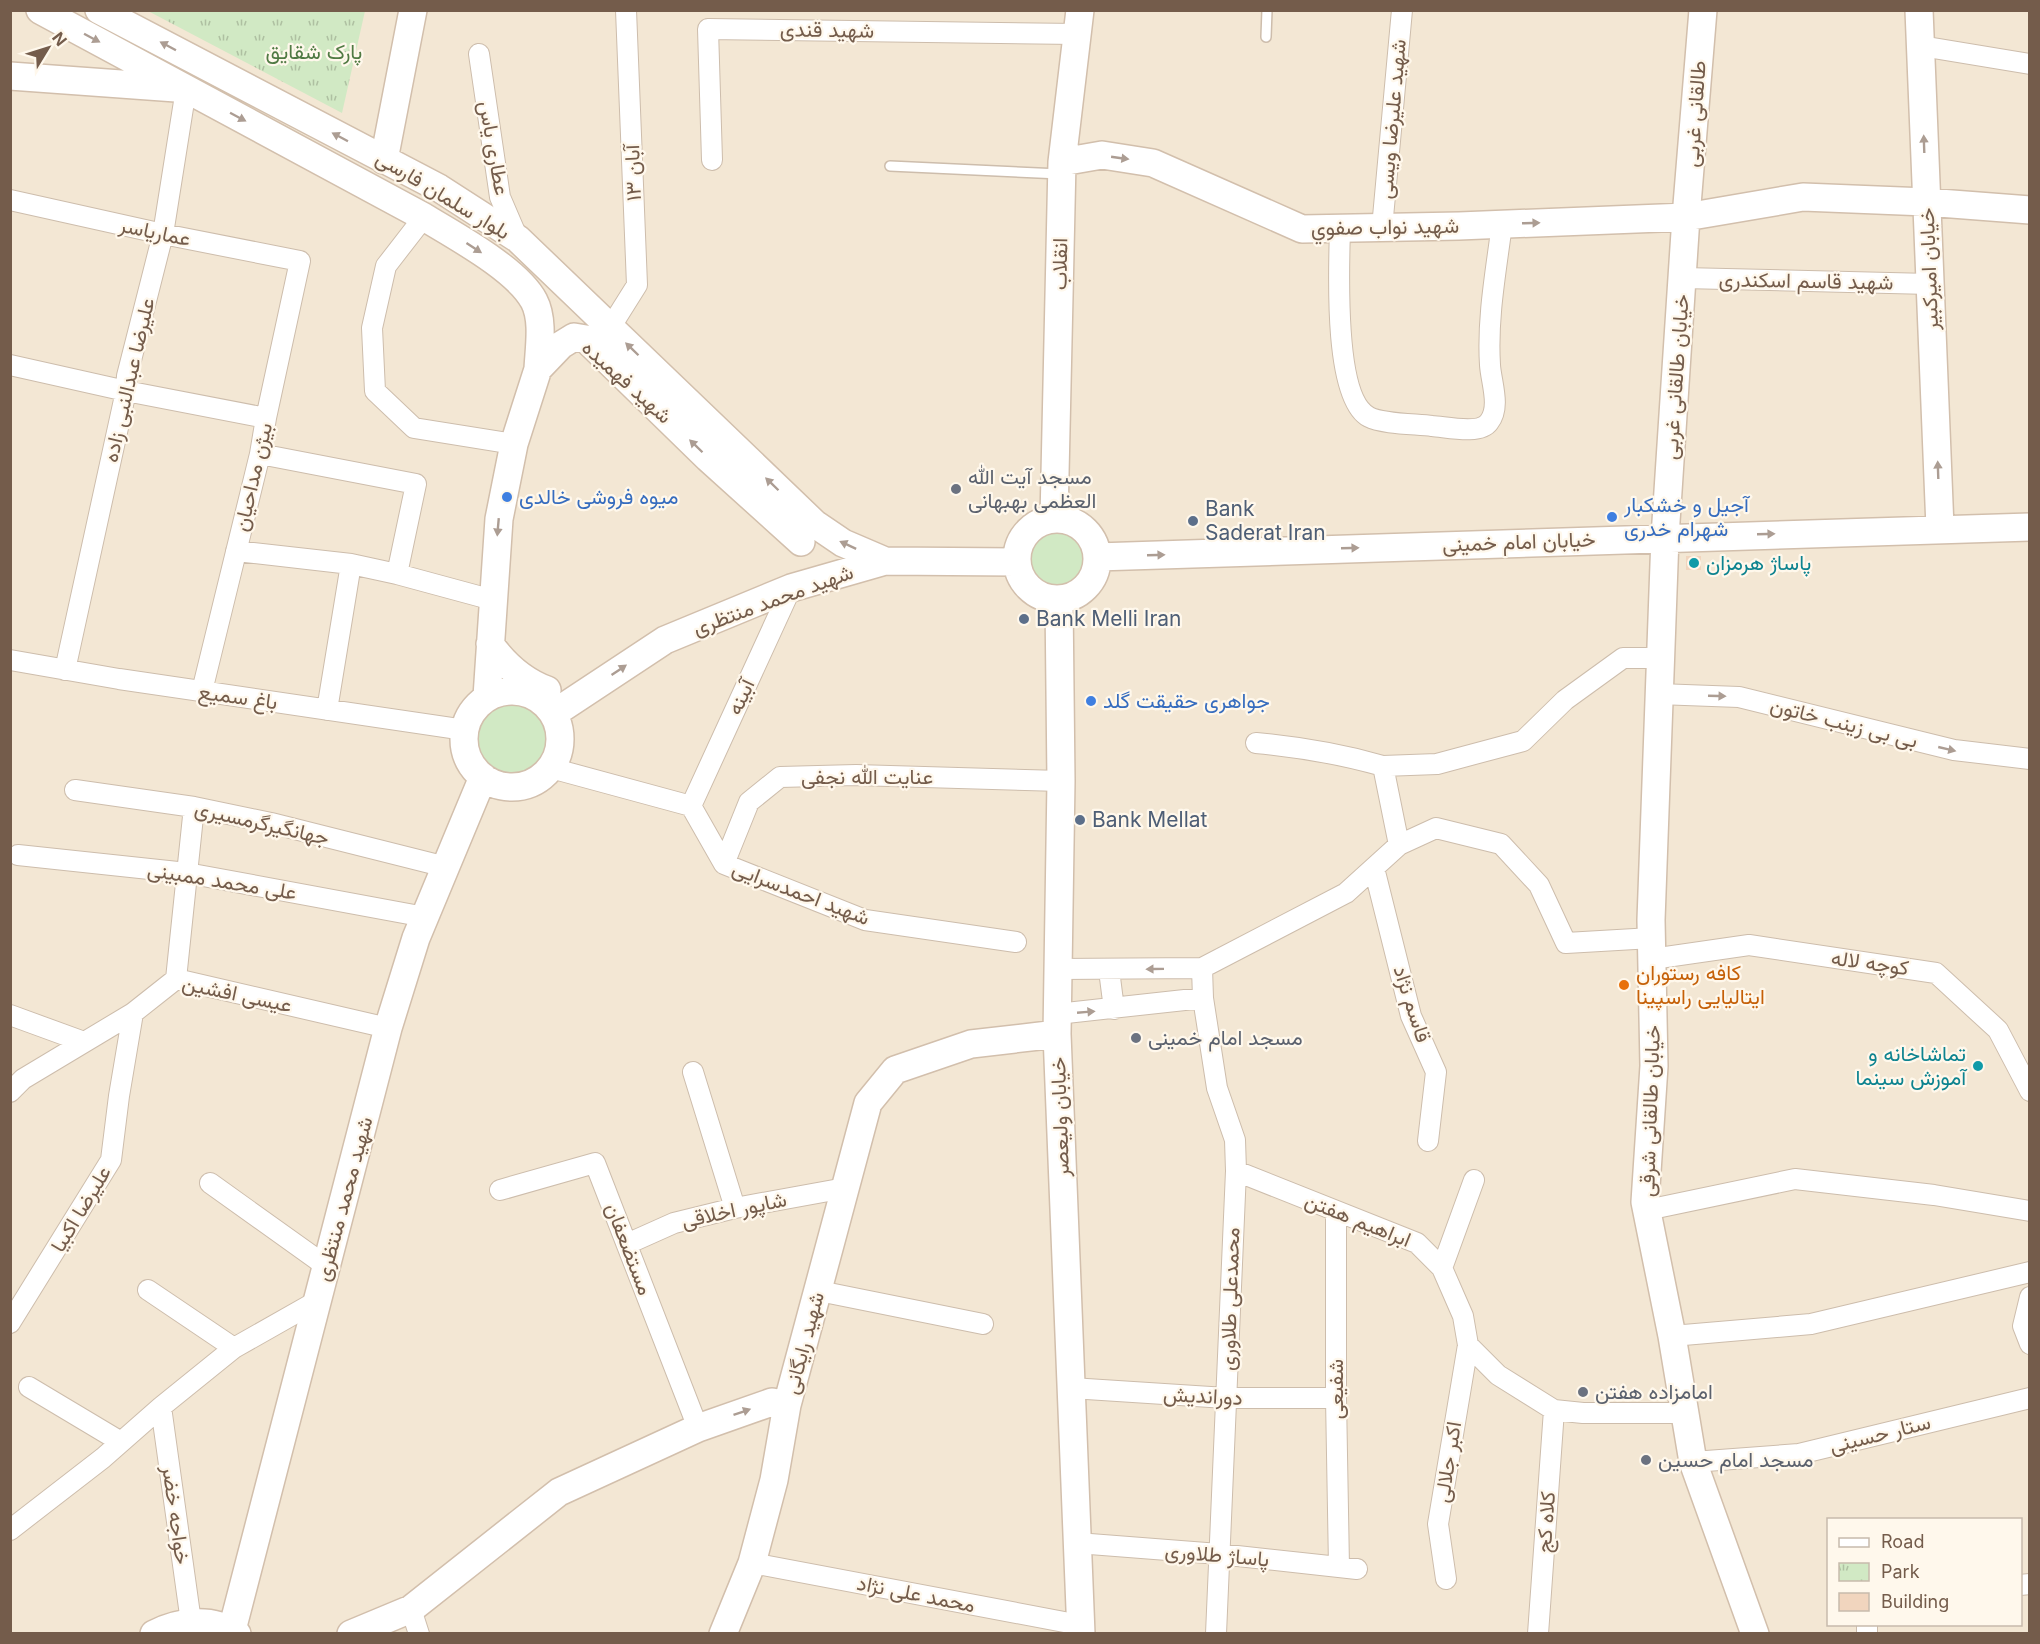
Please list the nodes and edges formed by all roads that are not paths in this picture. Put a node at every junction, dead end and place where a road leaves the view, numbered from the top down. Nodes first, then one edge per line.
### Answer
1 (40, 10) edge
2 (99, 10) edge
3 (413, 10) edge
4 (627, 10) edge
5 (1267, 10) edge
6 (1402, 10) edge
7 (1703, 10) edge
8 (1919, 10) edge
9 (1078, 22) edge
10 (1266, 37) dead end
11 (1921, 46) junction
12 (479, 54) dead end
13 (2030, 64) edge
14 (10, 76) edge
15 (186, 89) junction
16 (384, 160) junction
17 (712, 160) dead end
18 (890, 166) dead end
19 (1062, 168) junction
20 (10, 200) edge
21 (1926, 202) junction
22 (2030, 210) edge
23 (424, 217) junction
24 (1686, 217) junction
25 (1502, 224) junction
26 (1382, 228) junction
27 (1340, 229) junction
28 (163, 234) junction
29 (518, 239) junction
30 (300, 261) joint
31 (1683, 278) junction
32 (1930, 284) junction
33 (610, 328) junction
34 (10, 365) edge
35 (538, 369) junction
36 (126, 391) junction
37 (266, 418) junction
38 (514, 444) junction
39 (260, 454) junction
40 (1054, 519) junction
41 (2030, 527) edge
42 (1940, 528) junction
43 (808, 533) junction
44 (1665, 537) junction
45 (236, 551) junction
46 (1097, 557) junction
47 (885, 561) junction
48 (1017, 562) junction
49 (351, 564) junction
50 (397, 574) junction
51 (791, 588) junction
52 (493, 600) junction
53 (1059, 600) junction
54 (490, 644) junction
55 (1660, 658) junction
56 (10, 660) edge
57 (66, 670) junction
58 (202, 692) junction
59 (1658, 694) junction
60 (580, 696) junction
61 (487, 697) junction
62 (327, 710) junction
63 (553, 714) junction
64 (465, 730) junction
65 (1256, 742) dead end
66 (2030, 759) edge
67 (1383, 766) junction
68 (551, 768) junction
69 (483, 777) junction
70 (1061, 781) junction
71 (75, 790) dead end
72 (691, 806) junction
73 (194, 807) junction
74 (1399, 845) junction
75 (18, 855) dead end
76 (724, 864) junction
77 (446, 867) junction
78 (1374, 868) junction
79 (187, 873) junction
80 (425, 917) junction
81 (1016, 942) dead end
82 (1652, 949) junction
83 (1202, 968) junction
84 (1058, 969) junction
85 (1109, 970) junction
86 (176, 979) junction
87 (1203, 998) junction
88 (1114, 1009) junction
89 (133, 1013) junction
90 (10, 1015) edge
91 (1057, 1024) junction
92 (388, 1028) junction
93 (84, 1042) junction
94 (693, 1072) dead end
95 (2030, 1091) edge
96 (10, 1092) edge
97 (1428, 1141) dead end
98 (1236, 1171) junction
99 (1474, 1180) dead end
100 (210, 1182) dead end
101 (845, 1188) junction
102 (500, 1190) dead end
103 (735, 1208) junction
104 (1647, 1210) junction
105 (1336, 1211) junction
106 (2030, 1211) edge
107 (627, 1244) junction
108 (327, 1266) junction
109 (1442, 1268) junction
110 (2030, 1272) edge
111 (148, 1290) dead end
112 (819, 1291) junction
113 (2030, 1297) edge
114 (317, 1301) junction
115 (10, 1323) edge
116 (983, 1323) dead end
117 (1672, 1336) junction
118 (2030, 1344) edge
119 (1468, 1345) junction
120 (234, 1348) junction
121 (29, 1387) dead end
122 (1071, 1388) junction
123 (1226, 1398) junction
124 (1336, 1398) junction
125 (2030, 1398) edge
126 (787, 1405) junction
127 (161, 1407) junction
128 (1554, 1410) junction
129 (1685, 1413) junction
130 (698, 1428) junction
131 (121, 1442) junction
132 (1693, 1462) junction
133 (10, 1530) edge
134 (1077, 1543) junction
135 (1220, 1554) junction
136 (752, 1563) junction
137 (1348, 1568) joint
138 (1446, 1579) dead end
139 (415, 1621) edge
140 (191, 1622) junction
141 (1081, 1629) edge
142 (235, 1632) edge
143 (154, 1634) edge
144 (351, 1634) edge
145 (723, 1634) edge
146 (1216, 1634) edge
147 (1538, 1634) edge
148 (1755, 1634) edge

1 -> 15 main road, بلوار سلمان فارسی
16 -> 2 main road, بلوار سلمان فارسی
3 - 16 main road
4 - 33 street, ۱۳ آبان
5 - 10 lane
6 - 26 street, شهید علیرضا ویسی
7 - 24 main road, طالقانی غربی
8 - 11 main road, خیابان امیرکبیر
9 - 17 street, شهید قندی
9 - 19 main road, انقلاب
11 - 13 street
21 -> 11 main road, خیابان امیرکبیر
12 - 29 street, عطاری یاس
14 - 15 main road
15 -> 23 main road, بلوار سلمان فارسی
15 - 28 street, علیرضا عبدالنبی زاده
16 - 29 main road, بلوار سلمان فارسی
18 - 19 lane
19 -> 27 main road, شهید نواب صفوي
19 - 40 main road, انقلاب
20 - 28 street, عماریاسر
21 - 22 main road, شهید نواب صفوي
21 - 24 main road, شهید نواب صفوي
21 - 32 main road, خیابان امیرکبیر
23 -> 35 main road, بلوار سلمان فارسی
23 - 38 street
25 -> 24 main road, شهید نواب صفوي
24 - 31 main road, خیابان طالقانی غربی
25 - 26 main road, شهید نواب صفوي
25 - 27 street
26 - 27 main road, شهید نواب صفوي
28 - 30 street, عماریاسر
28 - 36 street, علیرضا عبدالنبی زاده
29 - 33 main road, بلوار سلمان فارسی
30 - 37 street, بیژن مداحیان
31 - 32 street, شهید قاسم اسکندری
31 - 44 main road, خیابان طالقانی غربی
42 -> 32 main road, خیابان امیرکبیر
43 -> 33 main road, بلوار سلمان فارسی
34 - 36 street
35 - 38 main road, شهید فهمیده
43 -> 35 main road, شهید فهمیده
36 - 37 street
36 - 57 street, علیرضا عبدالنبی زاده
37 - 39 street, بیژن مداحیان
38 -> 52 main road, شهید فهمیده
39 - 45 street, بیژن مداحیان
39 - 50 street
40 - 46 main road
40 - 48 main road
41 - 42 main road, خیابان امام خمینی
44 -> 42 main road, خیابان امام خمینی
47 -> 43 main road
43 - 51 main road
46 -> 44 main road, خیابان امام خمینی
44 - 55 main road, خیابان طالقانی شرقی
45 - 49 street
45 - 58 street, بیژن مداحیان
46 - 53 main road
47 - 48 main road, شهید محمد منتظری
47 - 51 main road, شهید محمد منتظری
48 - 53 main road
49 - 50 street
49 - 62 street
50 - 52 street
60 -> 51 main road, شهید محمد منتظری
51 - 72 street, آبینه
52 - 54 main road, شهید فهمیده
53 - 70 main road, خیابان ولیعصر
54 - 60 main road
54 - 61 main road, شهید فهمیده
55 - 59 main road, خیابان طالقانی شرقی
55 - 67 street
56 - 57 street, باغ سمیع
57 - 58 street, باغ سمیع
58 - 62 street, باغ سمیع
59 -> 66 street, بی بی زینب خاتون
59 - 82 main road, خیابان طالقانی شرقی
60 - 63 main road, شهید محمد منتظری
61 - 63 main road
61 - 64 main road
62 - 64 street, باغ سمیع
63 - 68 main road
64 - 69 main road
65 - 67 street
67 - 74 street
68 - 69 main road
68 - 72 street
69 - 77 main road, شهید محمد منتظری
70 - 76 street, عنایت الله نجفی
70 - 84 main road, خیابان ولیعصر
71 - 73 street, جهانگیرگرمسیری
72 - 76 street, شهید احمدسرایی
73 - 77 street, جهانگیرگرمسیری
73 - 79 street
74 - 78 street
74 - 82 street
75 - 79 street, علی محمد ممبینی
76 - 81 street, شهید احمدسرایی
77 - 80 main road, شهید محمد منتظری
78 - 83 street
78 - 97 street, قاسم نژاد
79 - 80 street, علی محمد ممبینی
79 - 86 street
80 - 92 main road, شهید محمد منتظری
82 - 95 street, کوچه لاله
82 - 104 main road, خیابان طالقانی شرقی
83 -> 85 street
83 - 87 street, محمدعلی طلاوری
84 - 85 street
84 - 91 main road, خیابان ولیعصر
85 - 88 street
86 - 89 street, عیسی افشین
86 - 92 street, عیسی افشین
87 - 88 street
87 - 98 street, محمدعلی طلاوری
91 -> 88 street
89 - 93 street, عیسی افشین
89 - 115 street, علیرضا اکبیا
90 - 93 street
91 - 101 main road, شهید رایگانی
91 - 122 main road, خیابان ولیعصر
92 - 108 main road, شهید محمد منتظری
93 - 96 street, عیسی افشین
94 - 103 street
98 - 105 street, ابراهیم هفتن
98 - 123 street, محمدعلی طلاوری
99 - 109 street
100 - 108 street
101 - 103 street, شاپور اخلاقی
101 - 112 main road, شهید رایگانی
102 - 107 street, مستضعفان
103 - 107 street, شاپور اخلاقی
104 - 106 street
104 - 117 main road, خیابان طالقانی شرقی
105 - 109 street, ابراهیم هفتن
105 - 124 street, شفیعی
107 - 130 street, مستضعفان
108 - 114 main road, شهید محمد منتظری
109 - 119 street, ابراهیم هفتن
110 - 117 street
111 - 120 street
112 - 116 street
112 - 126 main road, شهید رایگانی
113 - 118 street
114 - 120 street
114 - 142 main road, شهید محمد منتظری
117 - 129 main road, خیابان طالقانی شرقی
119 - 128 street
119 - 138 street, اکبر جلالی
120 - 127 street
121 - 131 street
122 - 123 street, دوراندیش
122 - 134 main road, خیابان ولیعصر
123 - 124 street, دوراندیش
123 - 135 street, محمدعلی طلاوری
124 - 137 street, شفیعی
125 - 132 street, ستار حسینی
130 -> 126 main road, شهید رایگانی
126 - 136 main road
127 - 131 street
127 - 140 street, خواجه خضر
128 - 129 street
128 - 147 street, کلاه کج
129 - 132 main road, خیابان طالقانی شرقی
130 - 139 main road, شهید رایگانی
131 - 133 street
132 - 148 main road, خیابان طالقانی شرقی
134 - 135 street, پاساژ طلاوری
134 - 141 main road, خیابان ولیعصر
135 - 137 street, پاساژ طلاوری
135 - 146 street, محمدعلی طلاوری
136 - 141 street, محمد علی نژاد
136 - 145 main road
139 - 144 main road, شهید رایگانی
140 - 142 main road
140 - 143 main road

